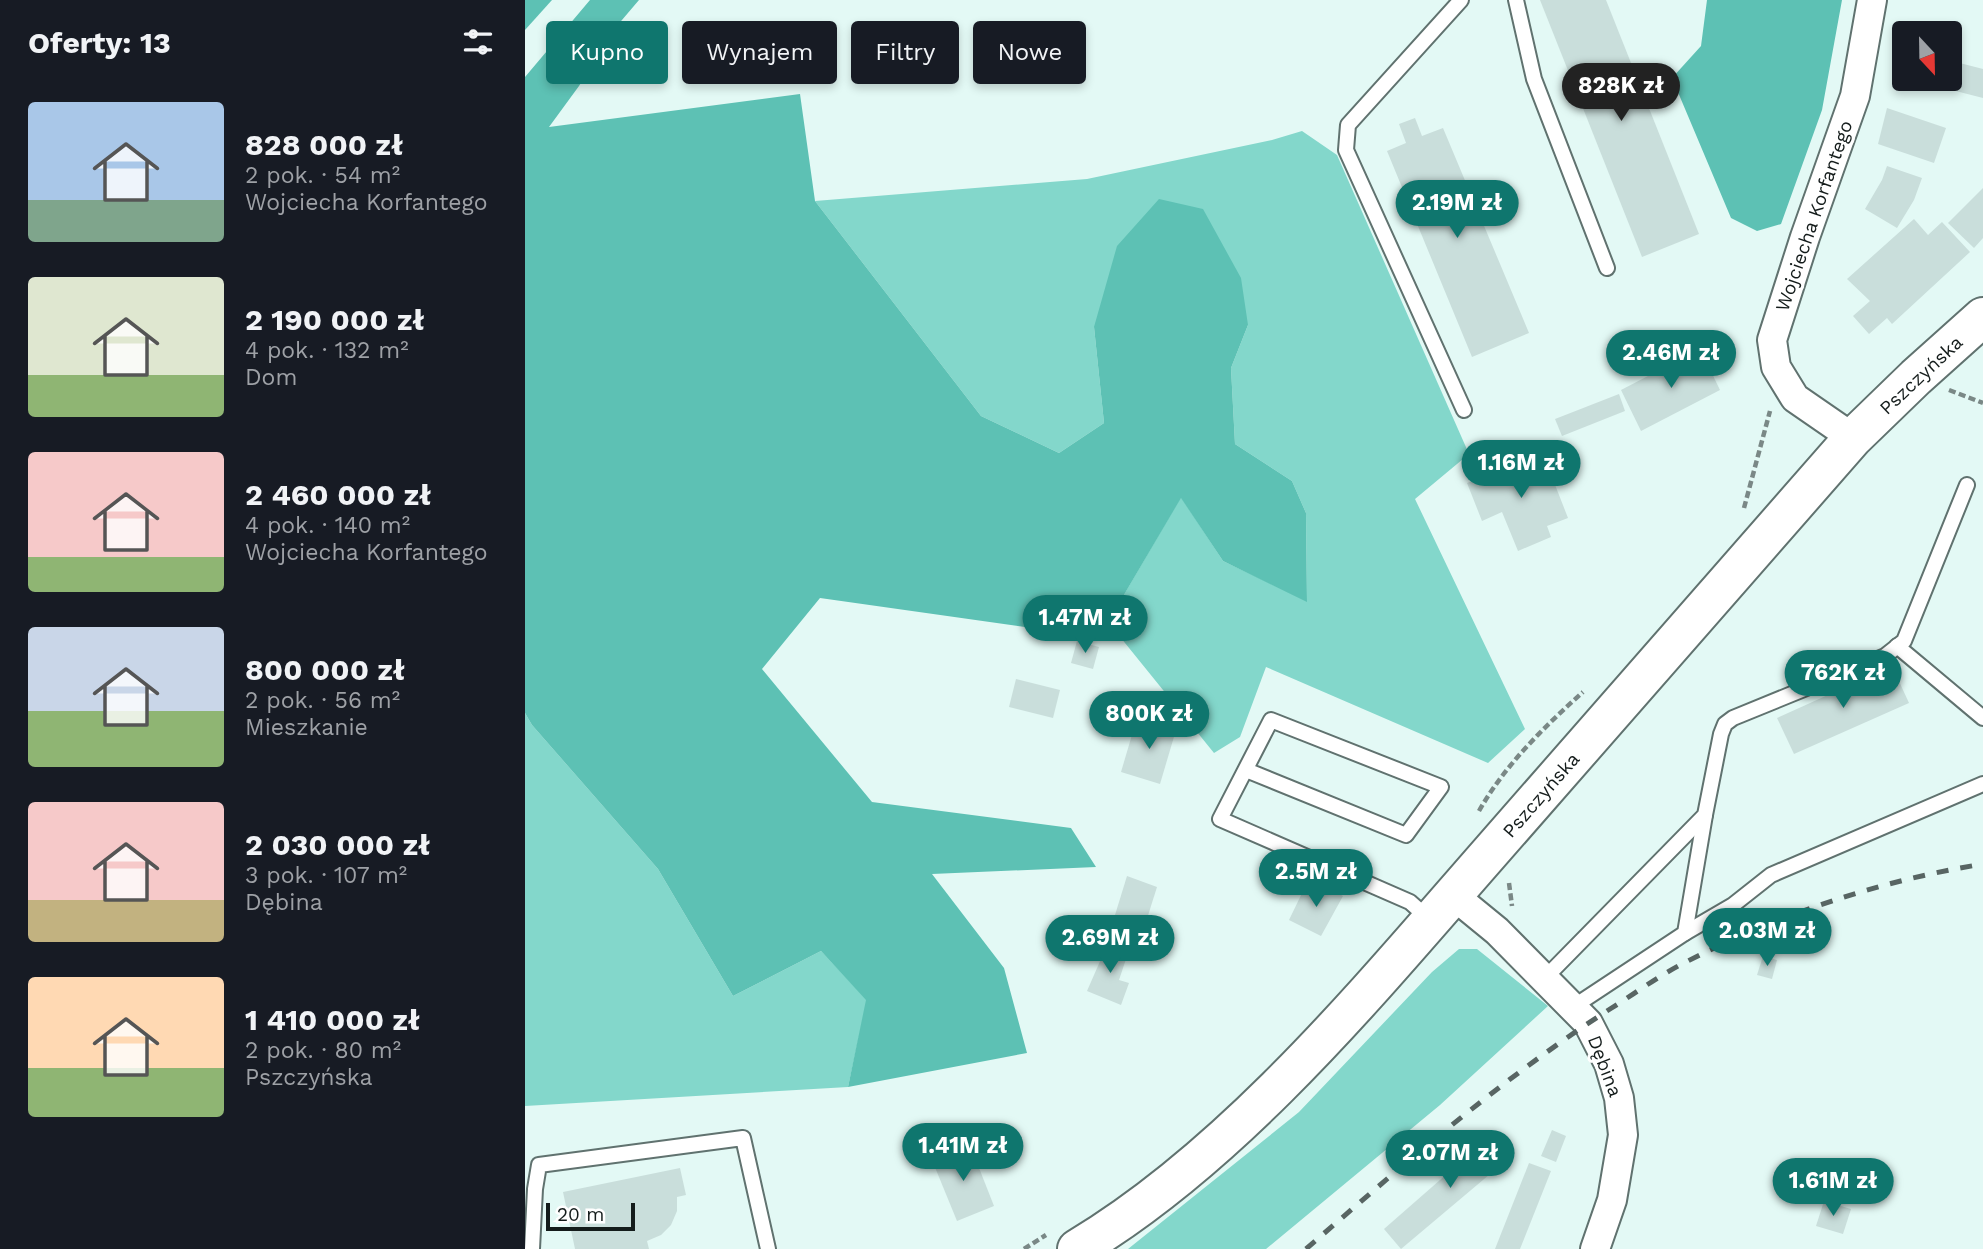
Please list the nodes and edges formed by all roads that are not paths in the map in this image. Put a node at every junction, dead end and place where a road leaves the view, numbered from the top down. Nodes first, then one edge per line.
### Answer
1 (1461, 0) edge
2 (1516, 0) edge
3 (1872, 0) edge
4 (1607, 268) dead end
5 (1983, 317) edge
6 (1464, 410) dead end
7 (1853, 438) junction
8 (1967, 485) dead end
9 (1897, 646) junction
10 (1983, 718) edge
11 (1246, 770) junction
12 (1983, 784) edge
13 (1705, 815) junction
14 (1442, 908) junction
15 (1685, 933) junction
16 (1545, 978) junction
17 (1573, 1007) junction
18 (763, 1246) edge
19 (532, 1249) edge
20 (1077, 1249) edge
21 (1595, 1249) edge

1 - 6 lane
2 - 4 lane
3 - 7 street, Wojciecha Korfantego
5 - 7 main road, Pszczyńska
7 - 14 main road, Pszczyńska
8 - 9 lane
9 - 10 lane
9 - 13 lane
11 - 11 lane
11 - 14 lane
12 - 15 lane
13 - 15 lane
13 - 16 lane
14 - 16 street, Dębina
14 - 20 main road, Pszczyńska
15 - 17 lane
16 - 17 street, Dębina
17 - 21 street, Dębina
18 - 19 lane

